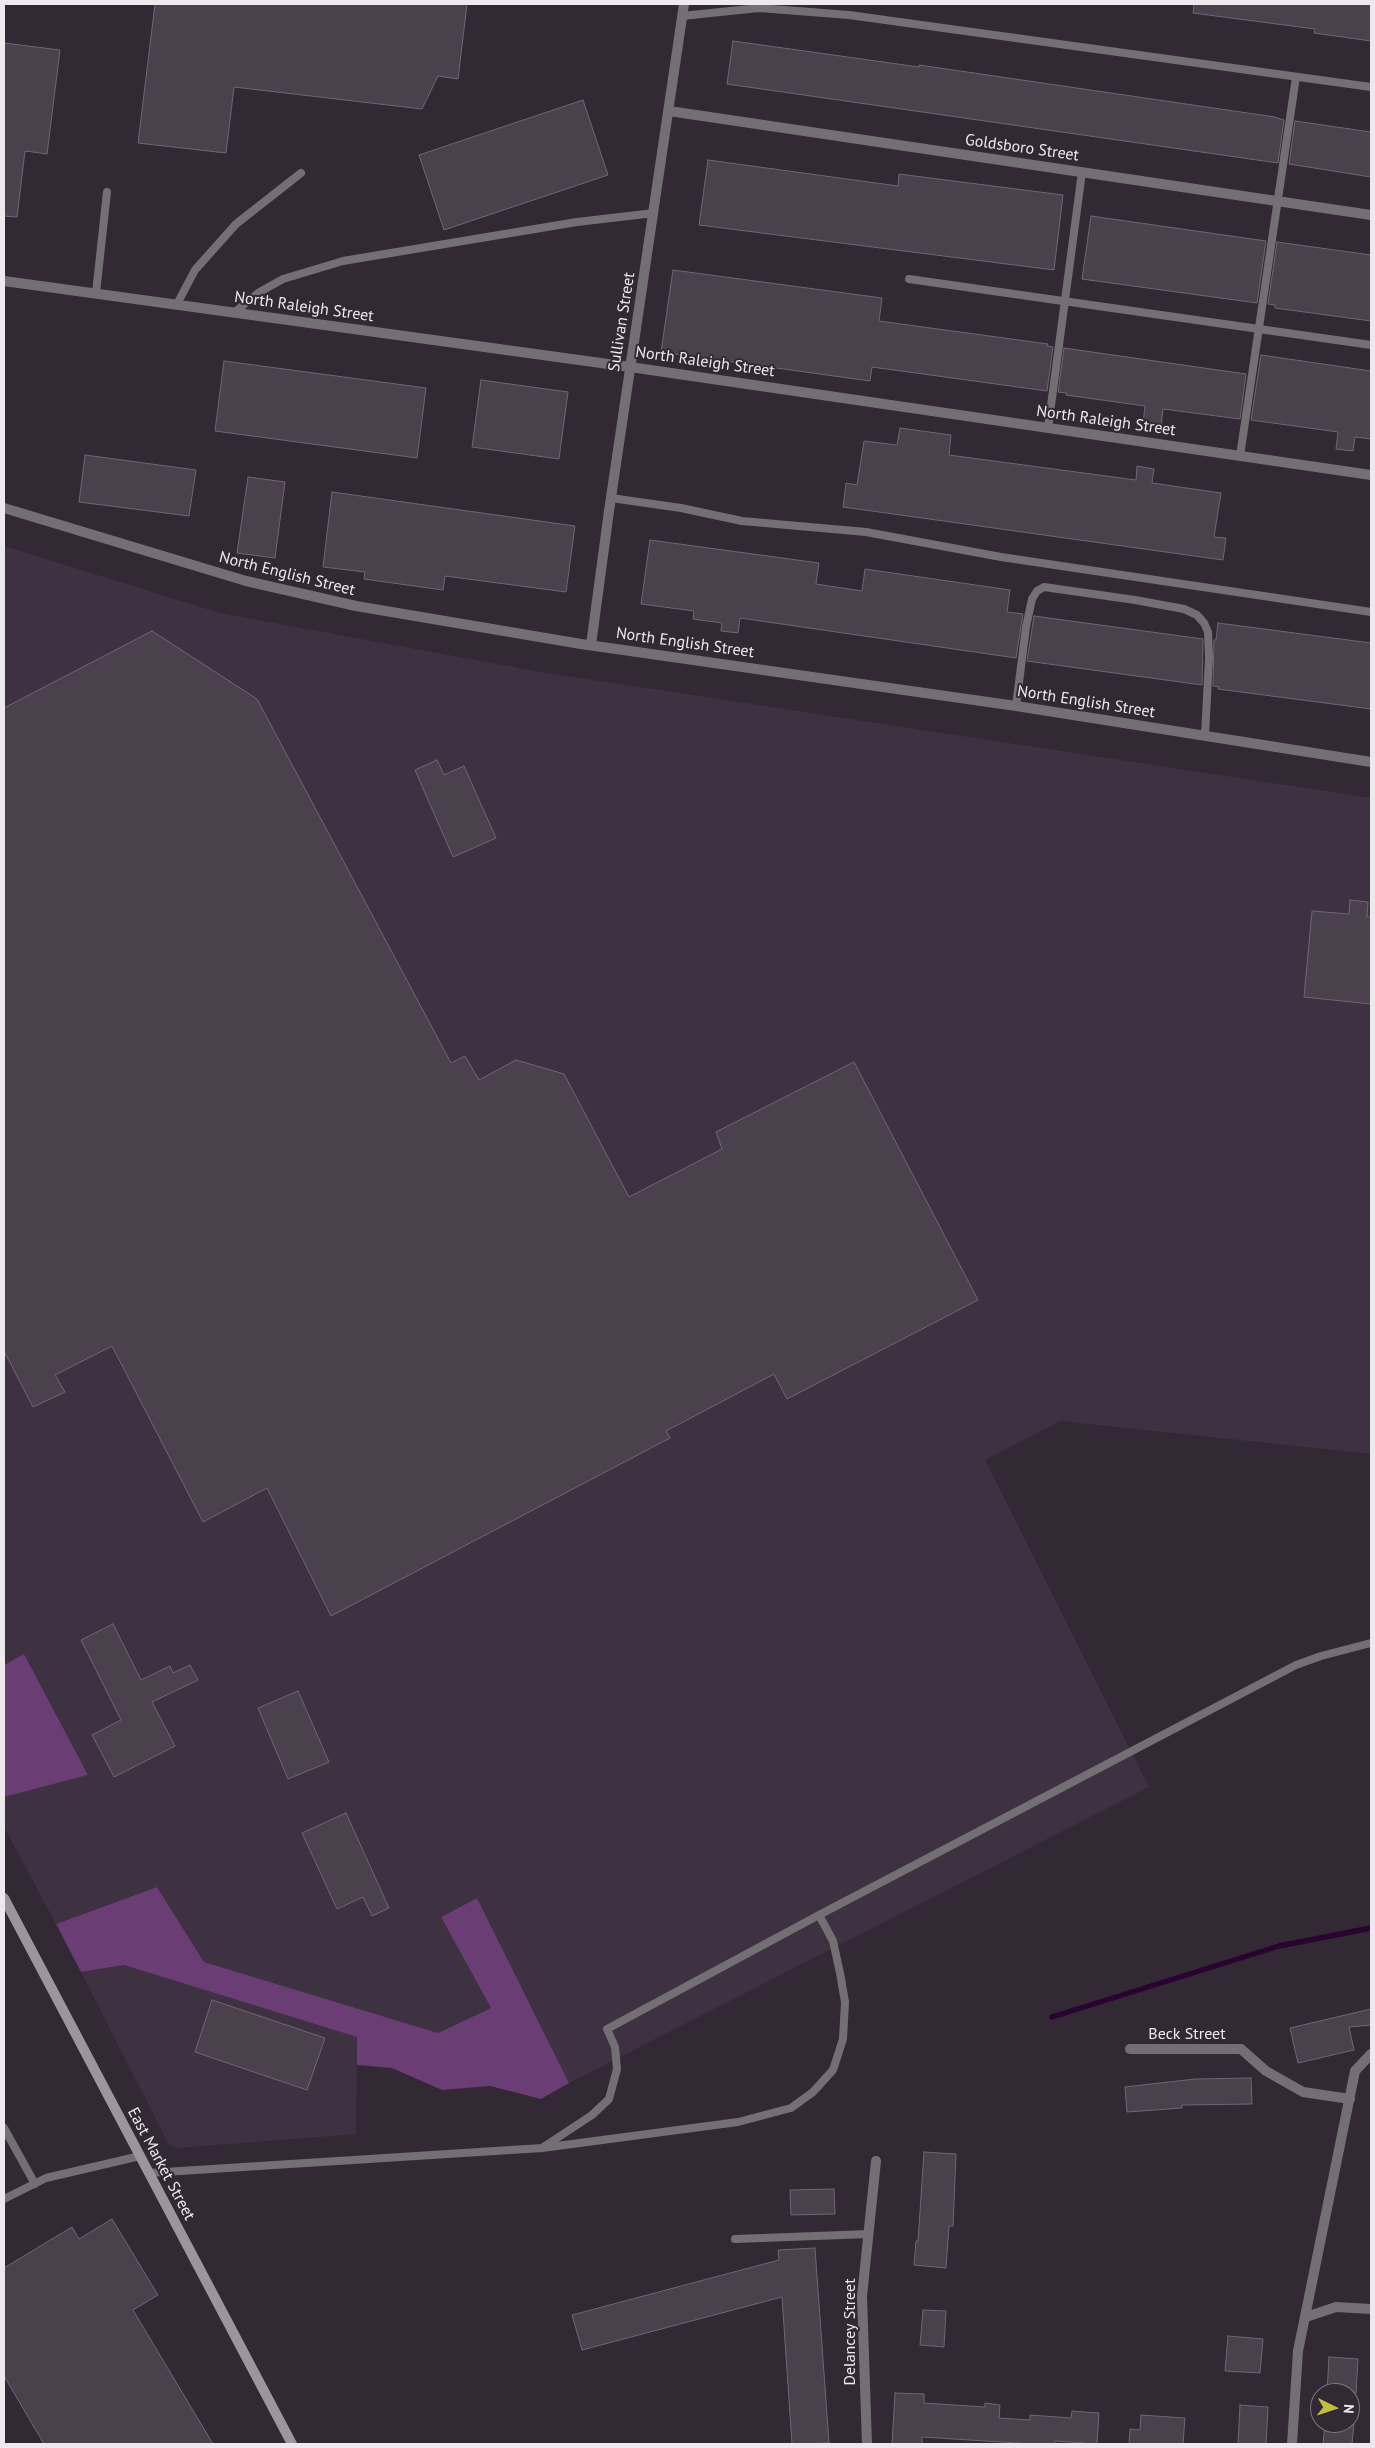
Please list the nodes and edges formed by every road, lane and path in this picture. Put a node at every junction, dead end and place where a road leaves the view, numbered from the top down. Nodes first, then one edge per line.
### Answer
1 (684, 4) edge
2 (682, 16) junction
3 (1296, 77) junction
4 (1371, 87) edge
5 (669, 111) junction
6 (1082, 172) junction
7 (301, 173) dead end
8 (107, 192) dead end
9 (1276, 201) junction
10 (654, 213) junction
11 (1371, 215) edge
12 (909, 279) dead end
13 (4, 281) edge
14 (96, 293) junction
15 (1066, 302) junction
16 (177, 304) junction
17 (234, 312) junction
18 (1258, 330) junction
19 (1371, 344) edge
20 (630, 367) junction
21 (1048, 428) junction
22 (1240, 456) junction
23 (1371, 475) edge
24 (611, 498) junction
25 (4, 508) edge
26 (1371, 612) edge
27 (591, 645) junction
28 (1016, 706) junction
29 (1205, 736) junction
30 (1371, 762) edge
31 (1371, 1643) edge
32 (4, 1898) edge
33 (819, 1915) junction
34 (1130, 2049) dead end
35 (1371, 2054) edge
36 (1350, 2099) junction
37 (4, 2128) edge
38 (542, 2148) junction
39 (140, 2156) junction
40 (876, 2161) dead end
41 (149, 2173) junction
42 (35, 2184) junction
43 (4, 2199) edge
44 (868, 2234) junction
45 (735, 2239) dead end
46 (1371, 2309) edge
47 (1306, 2317) junction
48 (292, 2444) edge
49 (867, 2444) edge
50 (1292, 2444) edge

1 - 2 street, Sullivan Street
2 - 3 lane
2 - 5 street, Sullivan Street
3 - 4 lane
3 - 9 lane
5 - 6 street, Goldsboro Street
5 - 10 street, Sullivan Street
6 - 9 street, Goldsboro Street
6 - 15 lane
7 - 16 lane
8 - 14 lane
9 - 11 street, Goldsboro Street
9 - 18 lane
10 - 17 lane
10 - 20 street, Sullivan Street
12 - 15 lane
13 - 14 street, North Raleigh Street
14 - 16 street, North Raleigh Street
15 - 18 lane
15 - 21 lane
16 - 17 street, North Raleigh Street
17 - 20 street, North Raleigh Street
18 - 19 lane
18 - 22 lane
20 - 21 street, North Raleigh Street
20 - 24 street, Sullivan Street
21 - 22 street, North Raleigh Street
22 - 23 street, North Raleigh Street
24 - 26 lane
24 - 27 street, Sullivan Street
25 - 27 street, North English Street
27 - 28 street, North English Street
28 - 29 street, North English Street
28 - 29 lane
29 - 30 street, North English Street
31 - 33 lane
32 - 39 main road, East Market Street
33 - 38 lane
33 - 38 lane
34 - 36 street, Beck Street
35 - 36 street
36 - 47 street
37 - 42 lane
38 - 41 lane
39 - 41 main road, East Market Street
39 - 42 lane
40 - 44 street, Delancey Street
41 - 48 main road, East Market Street
42 - 43 lane
44 - 45 lane
44 - 49 street, Delancey Street
46 - 47 street
47 - 50 street

